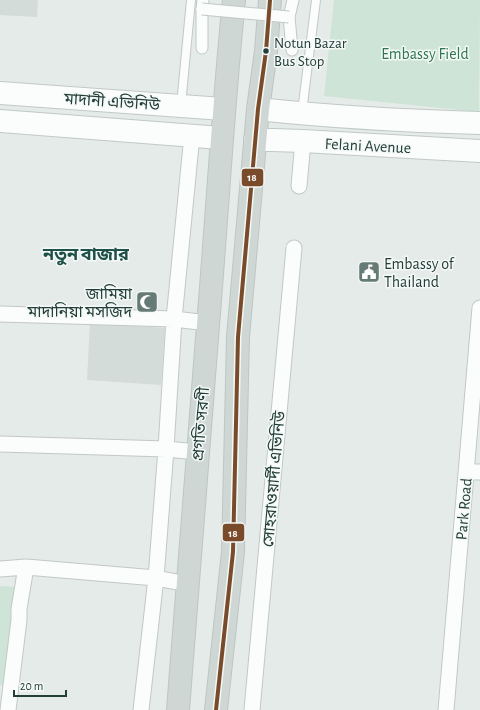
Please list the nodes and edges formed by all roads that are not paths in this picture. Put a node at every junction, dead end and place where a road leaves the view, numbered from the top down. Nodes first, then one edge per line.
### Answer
1 (191, 0) edge
2 (234, 0) edge
3 (270, 0) edge
4 (293, 0) edge
5 (316, 0) edge
6 (202, 4) edge
7 (289, 17) junction
8 (202, 48) dead end
9 (292, 50) dead end
10 (0, 93) edge
11 (74, 98) junction
12 (180, 106) junction
13 (223, 109) junction
14 (258, 109) junction
15 (302, 114) junction
16 (0, 121) edge
17 (480, 123) edge
18 (72, 126) junction
19 (192, 135) junction
20 (221, 138) junction
21 (255, 140) junction
22 (303, 141) junction
23 (480, 151) edge
24 (299, 186) dead end
25 (294, 248) dead end
26 (480, 308) edge
27 (0, 314) edge
28 (174, 319) junction
29 (208, 323) junction
30 (0, 444) edge
31 (166, 449) junction
32 (198, 452) junction
33 (473, 472) edge
34 (26, 566) junction
35 (0, 569) edge
36 (156, 578) junction
37 (186, 584) junction
38 (5, 690) edge
39 (8, 710) edge
40 (141, 710) edge
41 (178, 710) edge
42 (216, 710) edge
43 (252, 710) edge
44 (446, 710) edge

1 - 12 lane
2 - 13 main road, প্রগতি সরণী
3 - 14 main road
4 - 7 street
5 - 15 lane
6 - 7 street, bridge
6 - 8 street
7 - 9 street
10 - 11 main road, মাদানী এভিনিউ
11 - 12 main road, মাদানী এভিনিউ
11 - 18 main road
12 - 13 main road, মাদানী এভিনিউ
13 - 20 main road, প্রগতি সরণী
14 - 15 main road, Felani Avenue
14 - 21 main road
15 - 17 main road, Felani Avenue
16 - 18 main road, মাদানী এভিনিউ
18 - 19 main road, মাদানী এভিনিউ
19 - 20 main road, মাদানী এভিনিউ
19 - 28 street
20 - 29 main road, প্রগতি সরণী
21 - 22 main road, Felani Avenue
21 - 42 main road
22 - 23 main road, Felani Avenue
22 - 24 street
25 - 43 street, সোহরাওয়ার্দী এভিনিউ
26 - 33 street, Park Road
27 - 28 street
28 - 29 street
28 - 31 street
29 - 32 main road, প্রগতি সরণী
30 - 31 street
31 - 32 street
31 - 36 street
32 - 37 main road, প্রগতি সরণী
33 - 44 street, Park Road
34 - 35 street
34 - 36 street
34 - 38 street
36 - 37 street
36 - 40 street
37 - 41 main road, প্রগতি সরণী
38 - 39 street

